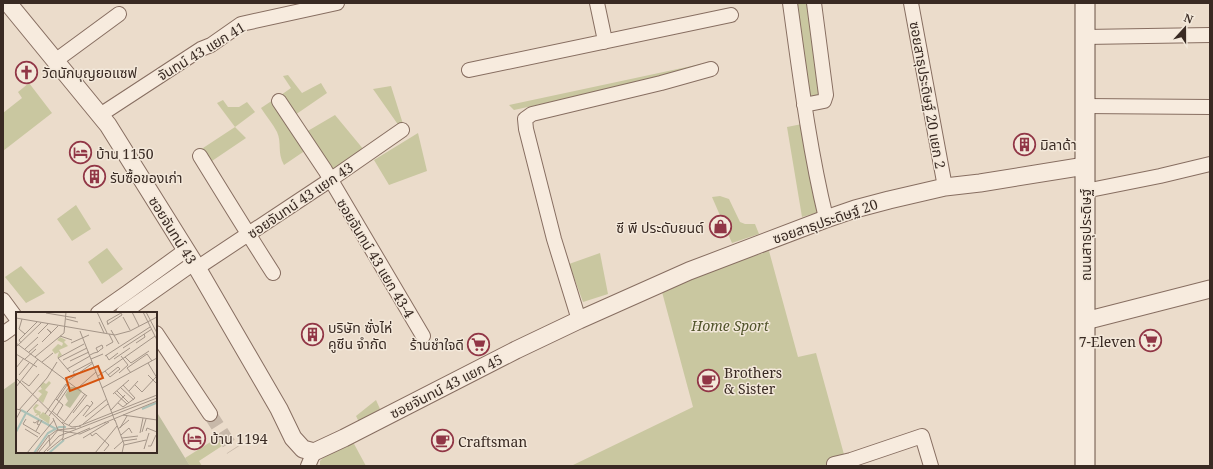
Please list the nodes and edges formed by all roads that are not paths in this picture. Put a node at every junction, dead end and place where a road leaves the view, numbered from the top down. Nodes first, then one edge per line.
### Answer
1 (8, 3) edge
2 (336, 3) edge
3 (597, 3) edge
4 (790, 3) edge
5 (814, 3) edge
6 (911, 3) edge
7 (1085, 3) edge
8 (119, 14) dead end
9 (731, 16) dead end
10 (1210, 36) edge
11 (1085, 37) junction
12 (604, 42) junction
13 (55, 61) junction
14 (711, 69) dead end
15 (469, 70) dead end
16 (279, 101) dead end
17 (804, 106) junction
18 (1085, 106) junction
19 (1210, 107) edge
20 (100, 115) junction
21 (402, 130) dead end
22 (200, 156) dead end
23 (1210, 164) edge
24 (1085, 166) junction
25 (330, 180) junction
26 (945, 187) junction
27 (1085, 191) junction
28 (826, 218) junction
29 (248, 235) junction
30 (192, 260) junction
31 (273, 273) dead end
32 (1210, 289) edge
33 (3, 300) edge
34 (136, 303) edge
35 (102, 312) edge
36 (124, 312) edge
37 (16, 318) edge
38 (579, 320) junction
39 (1084, 321) junction
40 (16, 325) edge
41 (3, 334) edge
42 (157, 334) edge
43 (423, 336) dead end
44 (210, 414) tunnel mouth
45 (311, 459) edge
46 (834, 464) dead end
47 (931, 466) edge
48 (1085, 466) edge

1 - 13 street, ซอยจันทน์ 43
2 - 20 street, จันทน์ 43 แยก 41
3 - 12 street
4 - 17 street
5 - 17 street
6 - 26 street, ซอยสาธุประดิษฐ์ 20 แยก 2
7 - 11 main road, ถนนสาธุประดิษฐ์
8 - 13 street
9 - 12 street
10 - 11 street
11 - 18 main road, ถนนสาธุประดิษฐ์
12 - 15 street
13 - 20 street, ซอยจันทน์ 43
14 - 38 street
16 - 25 street, ซอยจันทน์ 43 แยก 43-4
17 - 28 street
18 - 19 street
18 - 24 main road, ถนนสาธุประดิษฐ์
20 - 30 street, ซอยจันทน์ 43
21 - 25 street, ซอยจันทน์ 43 แยก 43
22 - 29 street
23 - 27 street
24 - 26 street, ซอยสาธุประดิษฐ์ 20
24 - 27 main road, ถนนสาธุประดิษฐ์
25 - 29 street, ซอยจันทน์ 43 แยก 43
25 - 43 street, ซอยจันทน์ 43 แยก 43-4
26 - 28 street, ซอยสาธุประดิษฐ์ 20
27 - 39 main road, ถนนสาธุประดิษฐ์
28 - 38 street, ซอยสาธุประดิษฐ์ 20
29 - 30 street, ซอยจันทน์ 43 แยก 43
29 - 31 street
30 - 34 street, ซอยจันทน์ 43 แยก 43
30 - 45 street, ซอยจันทน์ 43
32 - 39 street
33 - 37 street
34 - 35 street
34 - 36 street
38 - 45 street, ซอยจันทน์ 43 แยก 45
39 - 48 main road, ถนนสาธุประดิษฐ์
40 - 41 street
42 - 44 street
46 - 47 street

